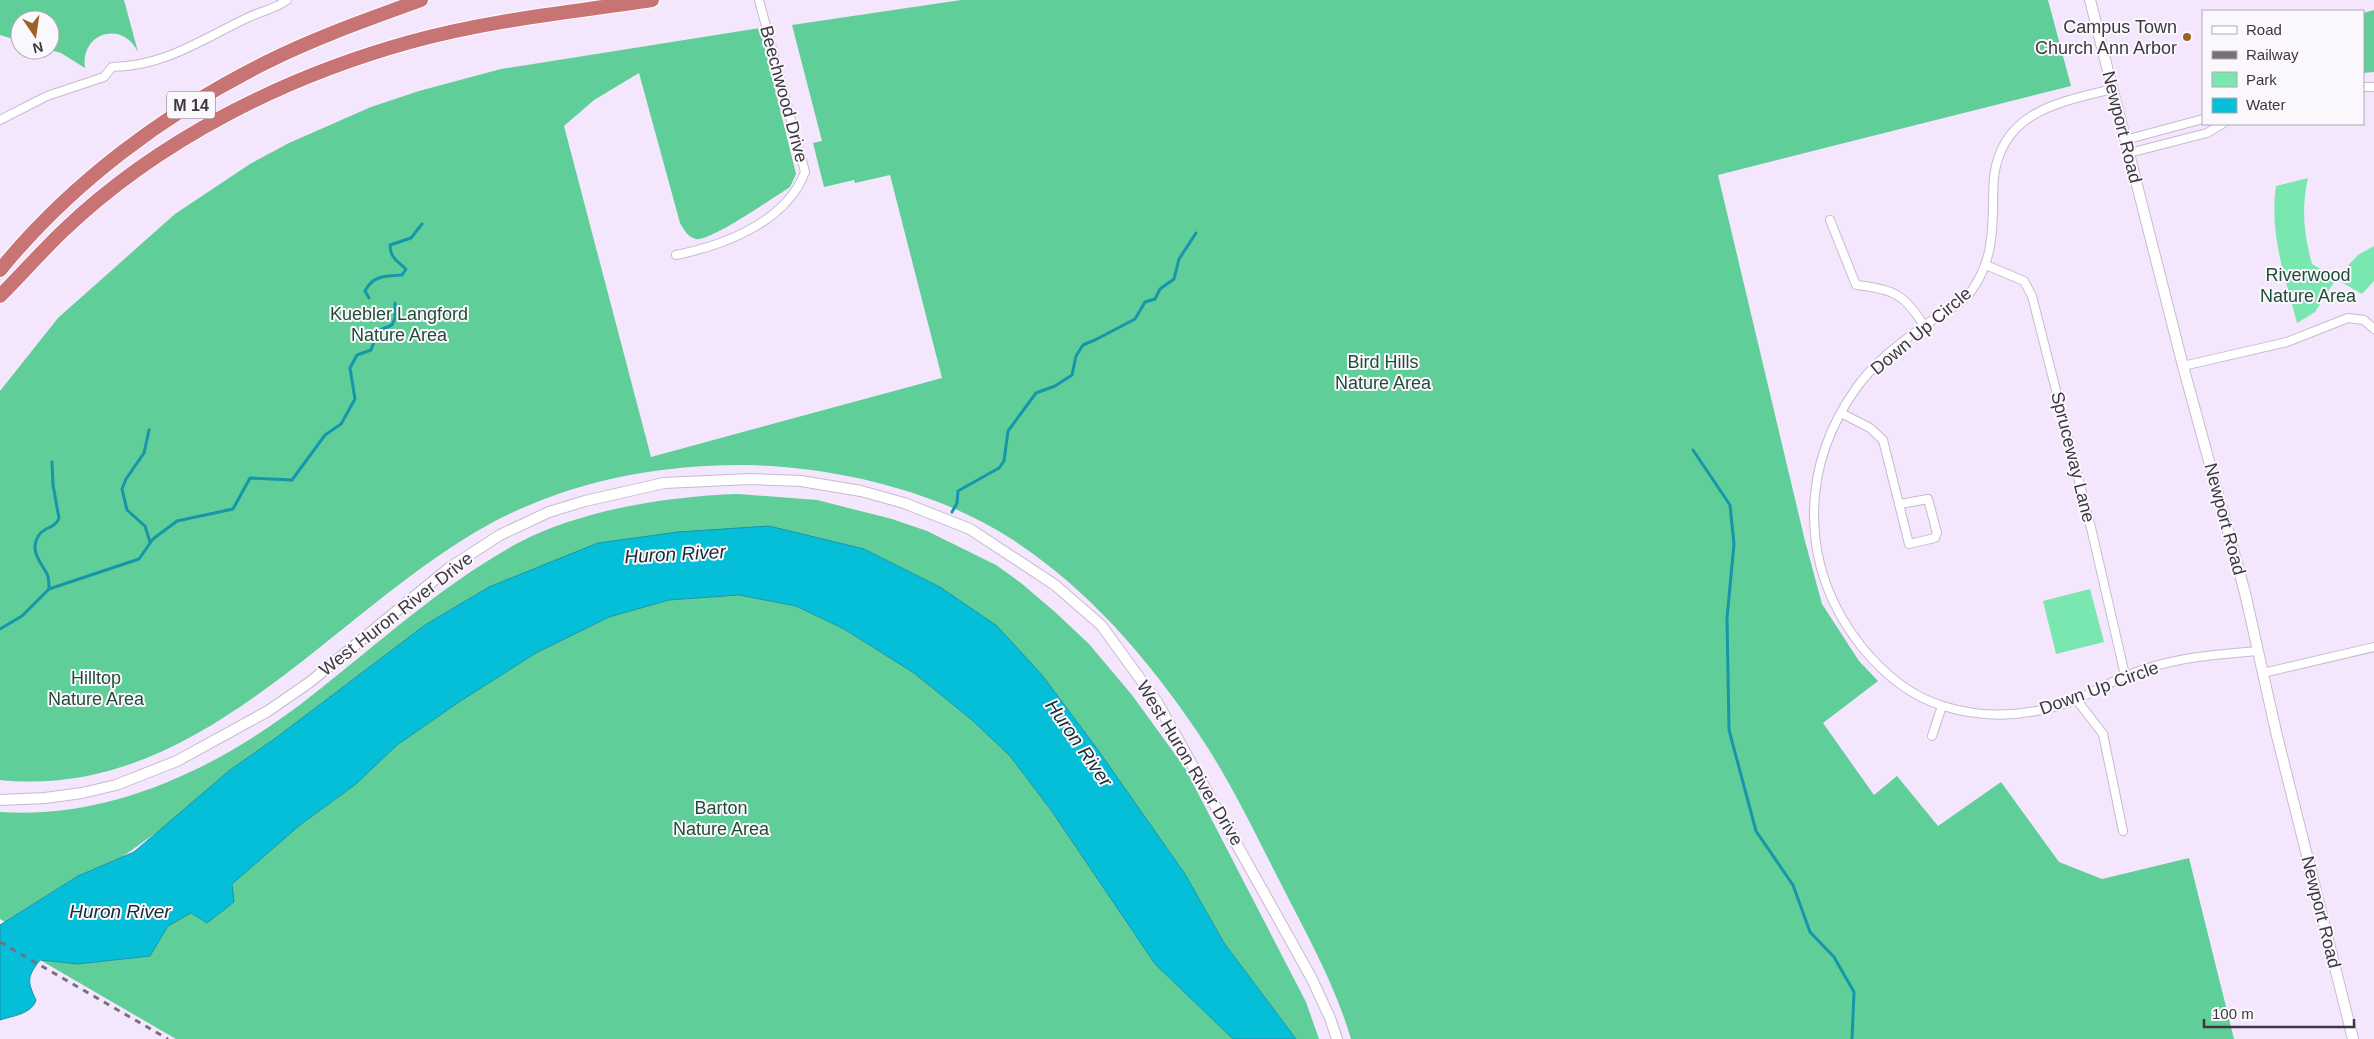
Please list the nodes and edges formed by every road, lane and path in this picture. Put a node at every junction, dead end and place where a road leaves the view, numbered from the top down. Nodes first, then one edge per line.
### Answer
1 (287, 0) edge
2 (421, 0) edge
3 (652, 0) edge
4 (759, 0) edge
5 (2090, 0) edge
6 (2113, 89) junction
7 (2202, 119) edge
8 (0, 120) edge
9 (2220, 125) edge
10 (2126, 140) junction
11 (2129, 153) junction
12 (1830, 220) dead end
13 (676, 255) dead end
14 (1986, 265) junction
15 (0, 270) edge
16 (0, 296) edge
17 (1924, 326) junction
18 (2374, 329) edge
19 (2184, 366) junction
20 (1841, 413) junction
21 (1900, 504) junction
22 (2374, 647) edge
23 (2257, 650) junction
24 (2263, 673) junction
25 (2125, 675) junction
26 (2076, 699) junction
27 (1942, 706) junction
28 (1932, 736) dead end
29 (0, 800) edge
30 (2123, 831) dead end
31 (1337, 1039) edge
32 (2353, 1039) edge

1 - 8 street
2 - 15 highway, M 14
3 - 16 highway, M 14
4 - 13 street, Beechwood Drive
5 - 6 street, Newport Road
6 - 10 street, Newport Road
6 - 14 street, Down Up Circle
7 - 10 street
9 - 11 street
10 - 11 street, Newport Road
11 - 19 street, Newport Road
12 - 17 street
14 - 17 street, Down Up Circle
14 - 25 street, Spruceway Lane
17 - 20 street, Down Up Circle
18 - 19 street
19 - 23 street, Newport Road
20 - 21 street
20 - 27 street, Down Up Circle
21 - 21 street
22 - 24 street
23 - 24 street, Newport Road
23 - 25 street, Down Up Circle
24 - 32 street, Newport Road
25 - 26 street, Down Up Circle
26 - 27 street, Down Up Circle
26 - 30 street
27 - 28 street
29 - 31 street, West Huron River Drive

